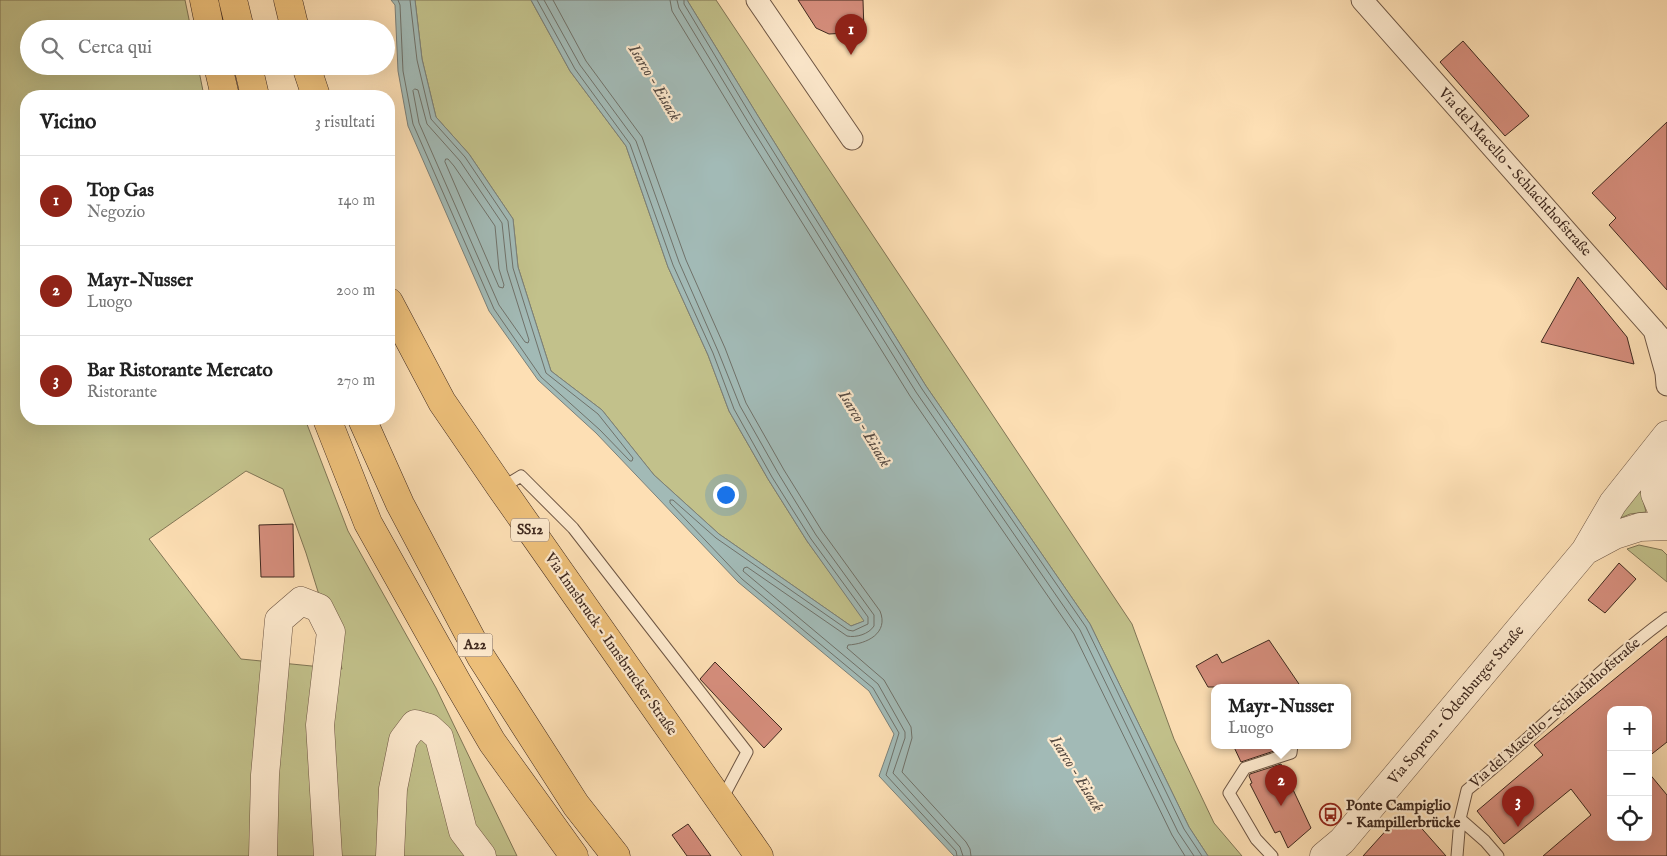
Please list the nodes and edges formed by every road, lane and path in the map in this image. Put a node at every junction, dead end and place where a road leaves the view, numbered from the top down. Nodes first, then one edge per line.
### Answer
1 (204, 0) edge
2 (233, 0) edge
3 (288, 0) edge
4 (757, 0) edge
5 (1362, 0) edge
6 (208, 20) edge
7 (238, 20) edge
8 (293, 20) edge
9 (220, 75) edge
10 (250, 75) edge
11 (309, 75) edge
12 (224, 90) edge
13 (254, 90) edge
14 (314, 90) edge
15 (852, 139) dead end
16 (395, 313) edge
17 (1661, 337) edge
18 (1667, 385) edge
19 (329, 425) edge
20 (365, 425) edge
21 (1667, 434) edge
22 (501, 488) junction
23 (1667, 524) edge
24 (1585, 551) junction
25 (1667, 618) edge
26 (1292, 749) edge
27 (721, 802) junction
28 (1460, 819) junction
29 (263, 856) edge
30 (328, 856) edge
31 (390, 856) edge
32 (482, 856) edge
33 (574, 856) edge
34 (616, 856) edge
35 (759, 856) edge
36 (1272, 856) edge
37 (1324, 856) edge
38 (1457, 856) edge
39 (1498, 856) edge

1 - 6 main road
2 - 7 main road
3 - 8 main road
4 - 15 street
5 - 17 street, Via del Macello - Schlachthofstraße
9 - 12 main road
10 - 13 main road
11 - 14 main road
16 - 22 main road, Via Innsbruck - Innsbrucker Straße / SS12
17 - 18 street
19 - 33 main road, A22
20 - 34 main road, A22
21 - 23 street
21 - 24 street
22 - 27 main road, Via Innsbruck - Innsbrucker Straße / SS12
22 - 27 lane
23 - 24 street
24 - 37 street, Via Sopron - Ödenburger Straße
25 - 28 lane, Via del Macello - Schlachthofstraße
26 - 36 lane
27 - 35 main road, Via Innsbruck - Innsbrucker Straße / SS12
28 - 38 lane, Via del Macello - Schlachthofstraße
28 - 39 lane
29 - 30 street
31 - 32 street

